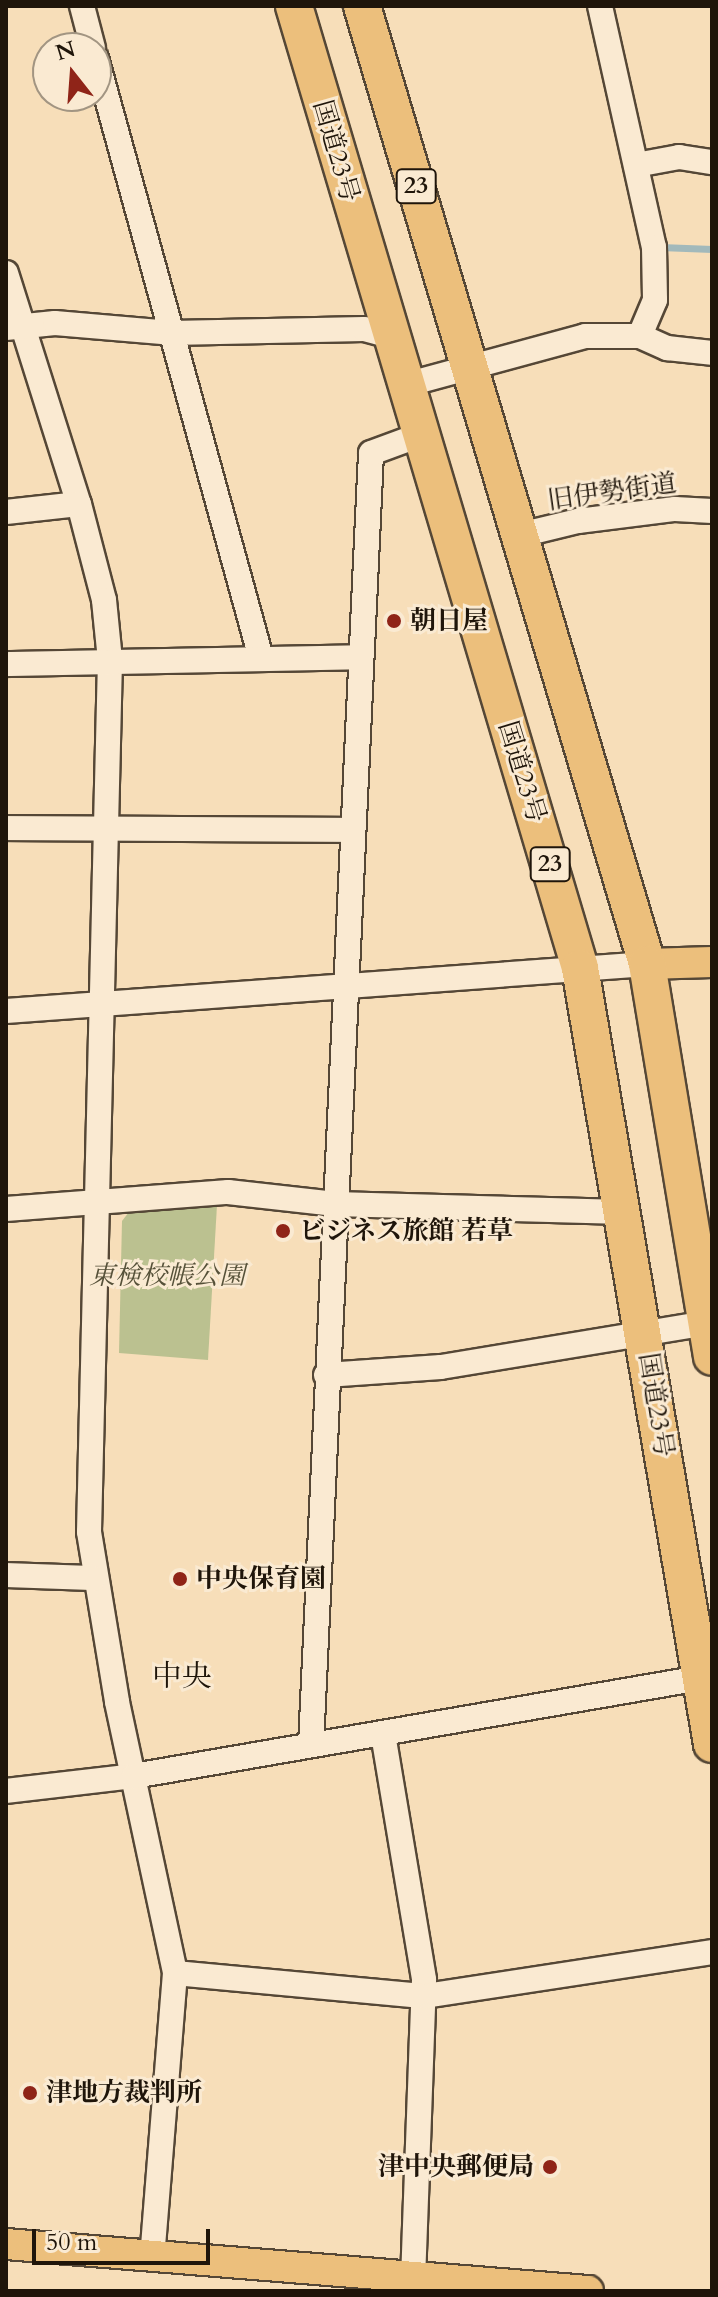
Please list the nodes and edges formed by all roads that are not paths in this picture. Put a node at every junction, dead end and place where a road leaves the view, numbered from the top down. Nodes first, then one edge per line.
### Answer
1 (82, 6) edge
2 (294, 6) edge
3 (362, 6) edge
4 (600, 6) edge
5 (89, 32) edge
6 (111, 112) edge
7 (712, 162) edge
8 (636, 165) junction
9 (6, 273) edge
10 (14, 327) edge
11 (171, 333) junction
12 (390, 336) junction
13 (640, 336) junction
14 (712, 353) edge
15 (469, 366) junction
16 (405, 385) junction
17 (420, 435) junction
18 (79, 504) junction
19 (712, 511) edge
20 (6, 512) edge
21 (520, 535) junction
22 (360, 657) junction
23 (261, 658) junction
24 (110, 660) junction
25 (6, 664) edge
26 (106, 826) junction
27 (6, 828) edge
28 (353, 830) junction
29 (712, 962) edge
30 (647, 964) junction
31 (580, 968) junction
32 (344, 985) junction
33 (101, 1003) junction
34 (6, 1011) edge
35 (98, 1203) junction
36 (335, 1204) junction
37 (6, 1209) edge
38 (624, 1212) junction
39 (644, 1332) junction
40 (710, 1334) edge
41 (326, 1375) junction
42 (6, 1575) edge
43 (94, 1578) junction
44 (706, 1678) edge
45 (383, 1734) junction
46 (712, 1744) edge
47 (311, 1745) junction
48 (134, 1776) junction
49 (6, 1791) edge
50 (712, 1952) edge
51 (175, 1973) junction
52 (425, 1996) junction
53 (6, 2244) edge
54 (152, 2258) junction
55 (413, 2280) junction
56 (365, 2283) edge
57 (569, 2290) edge

1 - 5 street
2 - 12 highway, 国道23号 / 23
3 - 15 highway, 23
4 - 8 street
6 - 11 street
7 - 8 street
8 - 13 street
9 - 10 street
10 - 11 street
10 - 18 street
11 - 12 street
11 - 23 street
12 - 16 highway, 国道23号 / 23
13 - 14 street
13 - 15 street
15 - 16 street
15 - 21 highway, 23
16 - 17 highway, 国道23号 / 23
17 - 22 street
17 - 31 highway, 国道23号 / 23
18 - 20 street
18 - 24 street
19 - 21 street, 旧伊勢街道
21 - 30 highway, 23
22 - 23 street
22 - 28 street
23 - 24 street
24 - 25 street
24 - 26 street
26 - 27 street
26 - 28 street
26 - 33 street
28 - 32 street
29 - 30 main road
30 - 31 street
30 - 40 highway, 23
31 - 32 street
31 - 38 highway, 国道23号 / 23
32 - 33 street
32 - 36 street
33 - 34 street
33 - 35 street
35 - 36 street
35 - 37 street
35 - 43 street
36 - 38 street
36 - 41 street
38 - 39 highway, 国道23号 / 23
39 - 40 street
39 - 41 street
39 - 44 highway, 国道23号 / 23
41 - 47 street
42 - 43 street
43 - 48 street
44 - 45 street
44 - 46 highway, 国道23号 / 23
45 - 47 street
45 - 52 street
47 - 48 street
48 - 49 street
48 - 51 street
50 - 52 street
51 - 52 street
51 - 54 street
52 - 55 street
53 - 54 main road
54 - 56 main road
55 - 56 main road
55 - 57 main road

